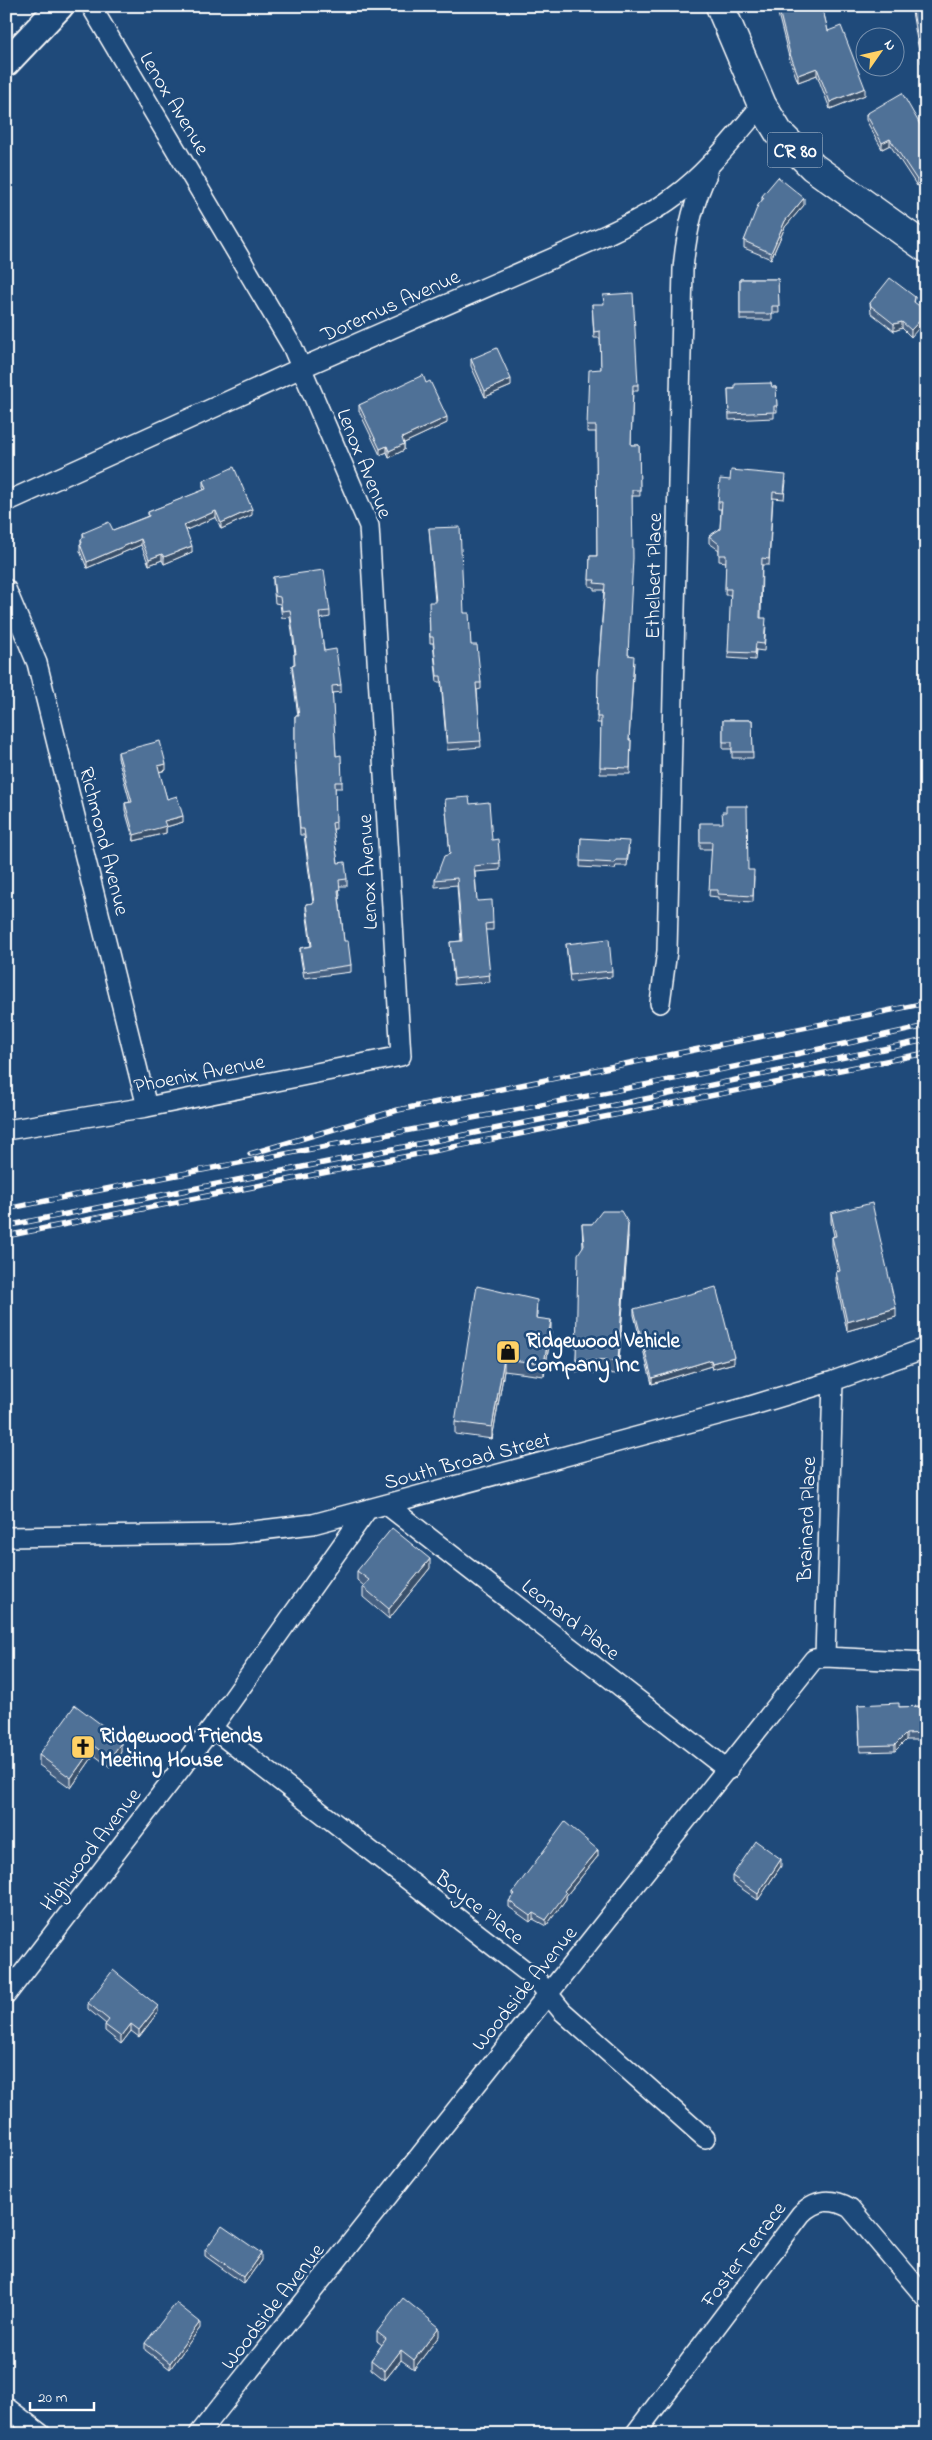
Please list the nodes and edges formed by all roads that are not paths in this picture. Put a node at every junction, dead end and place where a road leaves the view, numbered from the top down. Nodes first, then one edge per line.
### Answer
1 (60, 6) edge
2 (92, 6) edge
3 (720, 6) edge
4 (6, 63) edge
5 (762, 105) junction
6 (716, 157) junction
7 (926, 248) edge
8 (302, 368) junction
9 (6, 502) edge
10 (6, 589) edge
11 (660, 1003) dead end
12 (400, 1056) joint
13 (148, 1107) junction
14 (6, 1130) edge
15 (926, 1348) edge
16 (833, 1381) junction
17 (387, 1505) junction
18 (367, 1510) junction
19 (6, 1537) edge
20 (824, 1657) junction
21 (926, 1662) edge
22 (212, 1728) junction
23 (728, 1770) junction
24 (550, 1994) junction
25 (6, 1995) edge
26 (705, 2138) dead end
27 (926, 2298) edge
28 (6, 2407) edge
29 (41, 2434) edge
30 (200, 2434) edge
31 (635, 2434) edge

1 - 4 street
2 - 8 street, Lenox Avenue
3 - 5 main road, CR 80
5 - 6 street, Doremus Avenue
5 - 7 main road, CR 80
6 - 8 street, Doremus Avenue
6 - 11 street, Ethelbert Place
8 - 9 street, Doremus Avenue
8 - 12 street, Lenox Avenue
10 - 13 street, Richmond Avenue
12 - 13 street, Phoenix Avenue
13 - 14 street, Phoenix Avenue
15 - 16 street, South Broad Street
16 - 17 street, South Broad Street
16 - 20 street, Brainard Place
17 - 18 street, South Broad Street
17 - 23 street, Leonard Place
18 - 19 street, South Broad Street
18 - 22 street, Highwood Avenue
20 - 21 street
20 - 23 street, Woodside Avenue
22 - 24 street, Boyce Place
22 - 25 street, Highwood Avenue
23 - 24 street, Woodside Avenue
24 - 26 street, Boyce Place
24 - 30 street, Woodside Avenue
27 - 31 street, Foster Terrace
28 - 29 street

